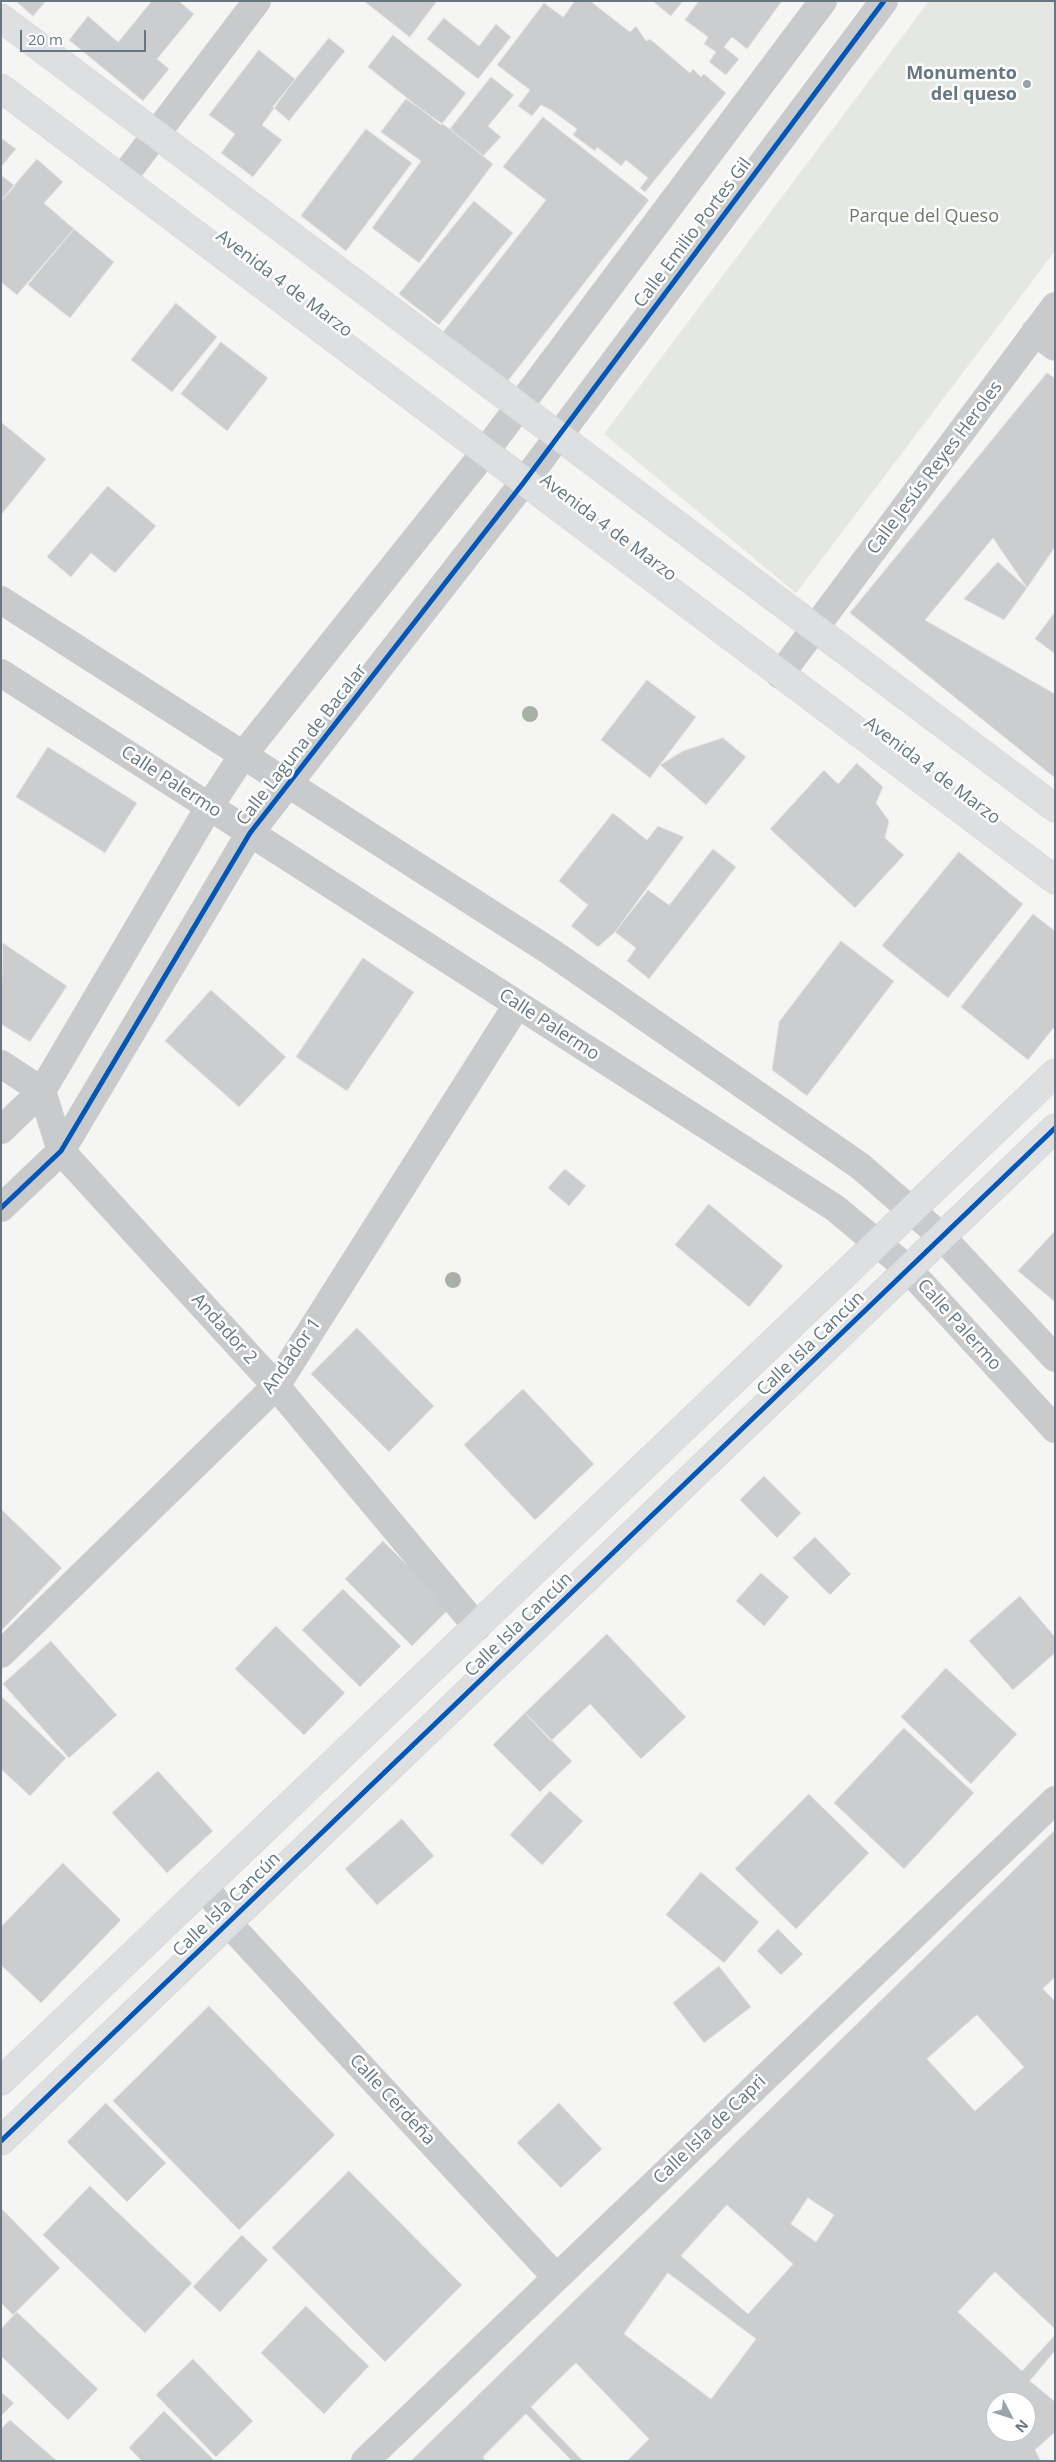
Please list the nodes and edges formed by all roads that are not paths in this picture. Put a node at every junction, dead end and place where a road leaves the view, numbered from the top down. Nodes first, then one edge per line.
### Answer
1 (257, 1) edge
2 (823, 1) edge
3 (884, 1) edge
4 (1, 18) edge
5 (1, 88) edge
6 (157, 135) junction
7 (122, 180) junction
8 (1055, 306) edge
9 (1045, 340) edge
10 (519, 406) junction
11 (559, 436) junction
12 (484, 452) junction
13 (524, 482) junction
14 (1, 600) edge
15 (816, 629) junction
16 (1, 672) edge
17 (780, 675) junction
18 (243, 755) junction
19 (289, 784) junction
20 (209, 807) junction
21 (1055, 808) edge
22 (250, 833) junction
23 (1055, 880) edge
24 (517, 1004) junction
25 (1, 1064) edge
26 (1055, 1073) edge
27 (42, 1090) junction
28 (1055, 1128) edge
29 (1, 1130) edge
30 (61, 1151) junction
31 (1, 1208) edge
32 (912, 1210) junction
33 (942, 1237) junction
34 (878, 1244) junction
35 (908, 1269) junction
36 (1055, 1358) edge
37 (276, 1386) junction
38 (1055, 1429) edge
39 (476, 1627) junction
40 (1, 1654) edge
41 (1055, 1800) edge
42 (206, 1885) junction
43 (228, 1923) junction
44 (1, 2081) edge
45 (1, 2141) edge
46 (556, 2277) junction
47 (365, 2461) edge

1 - 6 street
2 - 10 street, Calle Emilio Portes Gil
3 - 11 street, Calle Emilio Portes Gil
4 - 6 street
5 - 7 street, Avenida 4 de Marzo
6 - 7 street
6 - 10 street
7 - 12 street, Avenida 4 de Marzo
8 - 9 street, Calle Jesús Reyes Heroles
9 - 15 street, Calle Jesús Reyes Heroles
10 - 11 street
10 - 12 street, Calle Emilio Portes Gil
11 - 13 street, Calle Emilio Portes Gil
11 - 15 street
12 - 13 street, Avenida 4 de Marzo
12 - 18 street, Calle Laguna de Bacalar
13 - 17 street, Avenida 4 de Marzo
13 - 19 street, Calle Laguna de Bacalar
14 - 18 street
15 - 17 street, Calle Jesús Reyes Heroles
15 - 21 street
16 - 20 street, Calle Palermo
17 - 23 street, Avenida 4 de Marzo
18 - 19 street
18 - 20 street, Calle Laguna de Bacalar
19 - 22 street, Calle Laguna de Bacalar
19 - 32 street
20 - 22 street, Calle Palermo
20 - 27 street, Calle Laguna de Bacalar
22 - 24 street, Calle Palermo
22 - 30 street, Calle Laguna de Bacalar
24 - 34 street, Calle Palermo
24 - 37 street, Andador 1
25 - 27 street
26 - 32 street, Calle Isla Cancún
27 - 29 street, Calle Laguna de Bacalar
27 - 30 street
28 - 33 street, Calle Isla Cancún
30 - 31 street, Calle Laguna de Bacalar
30 - 37 street, Andador 2
32 - 33 street
32 - 34 street, Calle Isla Cancún
33 - 35 street, Calle Isla Cancún
33 - 36 street
34 - 35 street, Calle Palermo
34 - 39 street, Calle Isla Cancún
35 - 38 street, Calle Palermo
35 - 43 street, Calle Isla Cancún
37 - 39 street, Andador 2
37 - 40 street, Andador 1
39 - 42 street, Calle Isla Cancún
41 - 46 street, Calle Isla de Capri
42 - 43 street, Calle Cerdeña
42 - 44 street, Calle Isla Cancún
43 - 45 street, Calle Isla Cancún
43 - 46 street, Calle Cerdeña
46 - 47 street, Calle Isla de Capri

